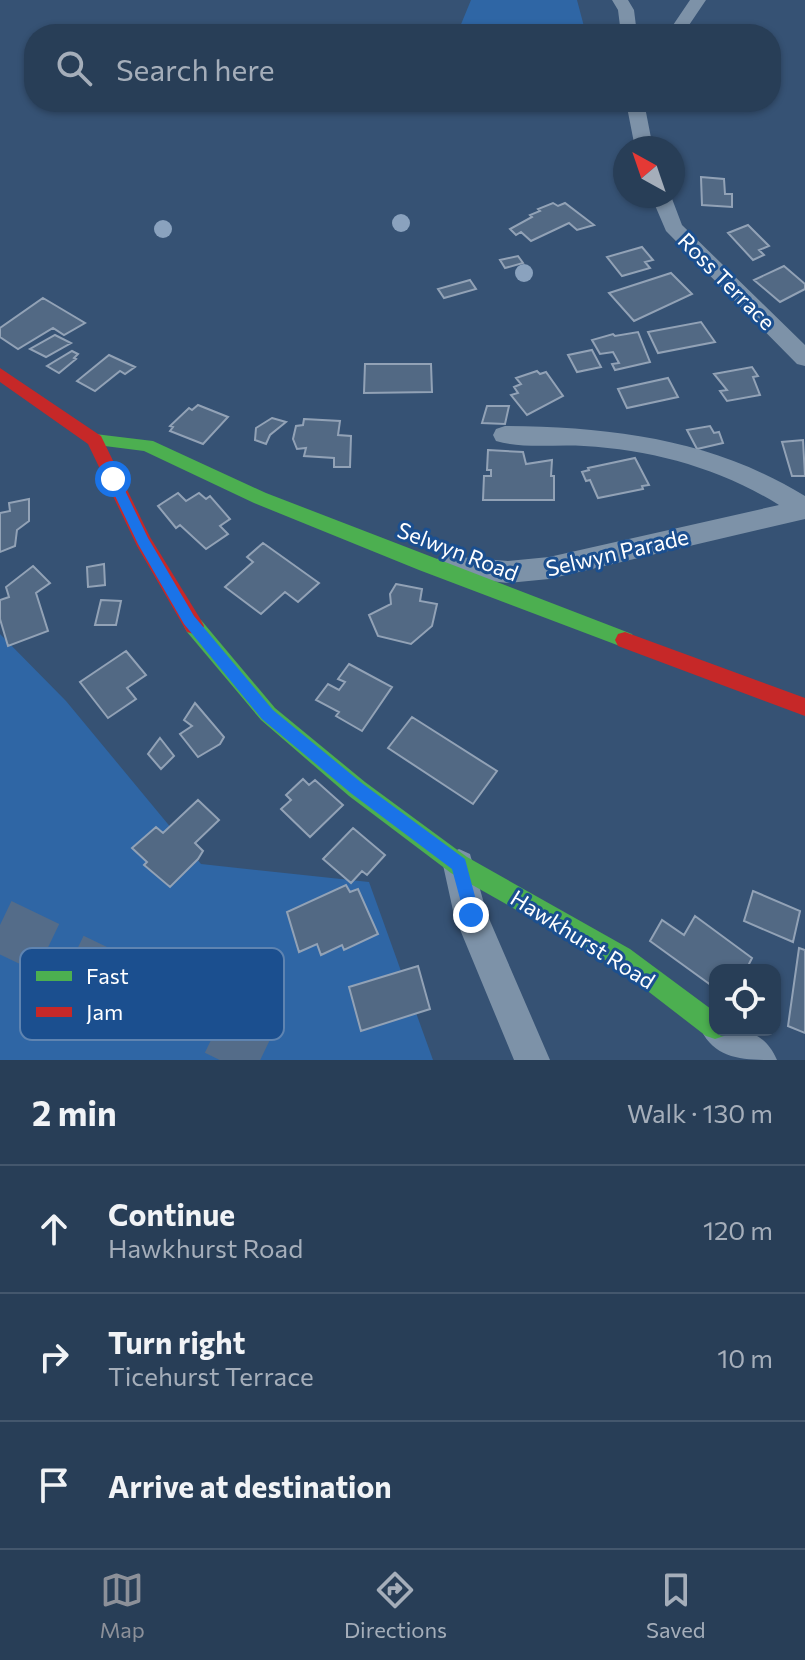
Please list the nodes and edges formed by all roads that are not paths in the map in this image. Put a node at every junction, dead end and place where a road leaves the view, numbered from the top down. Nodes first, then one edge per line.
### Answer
1 (620, 0) edge
2 (698, 0) edge
3 (628, 24) edge
4 (682, 24) edge
5 (637, 112) edge
6 (642, 136) edge
7 (666, 208) edge
8 (805, 358) edge
9 (0, 374) edge
10 (505, 435) dead end
11 (95, 440) junction
12 (805, 509) edge
13 (426, 565) junction
14 (805, 707) edge
15 (459, 865) junction
16 (709, 1022) edge
17 (728, 1036) edge
18 (532, 1060) edge
19 (759, 1060) edge

1 - 3 street
2 - 4 street
5 - 6 street
7 - 8 street, Ross Terrace
9 - 11 street, Hawkhurst Road
10 - 12 street, Selwyn Parade
11 - 13 street, Selwyn Road
11 - 15 street, Hawkhurst Road
12 - 13 street, Selwyn Parade
13 - 14 street, Selwyn Road
15 - 16 street, Hawkhurst Road
15 - 18 street
17 - 19 street, Hawkhurst Road

